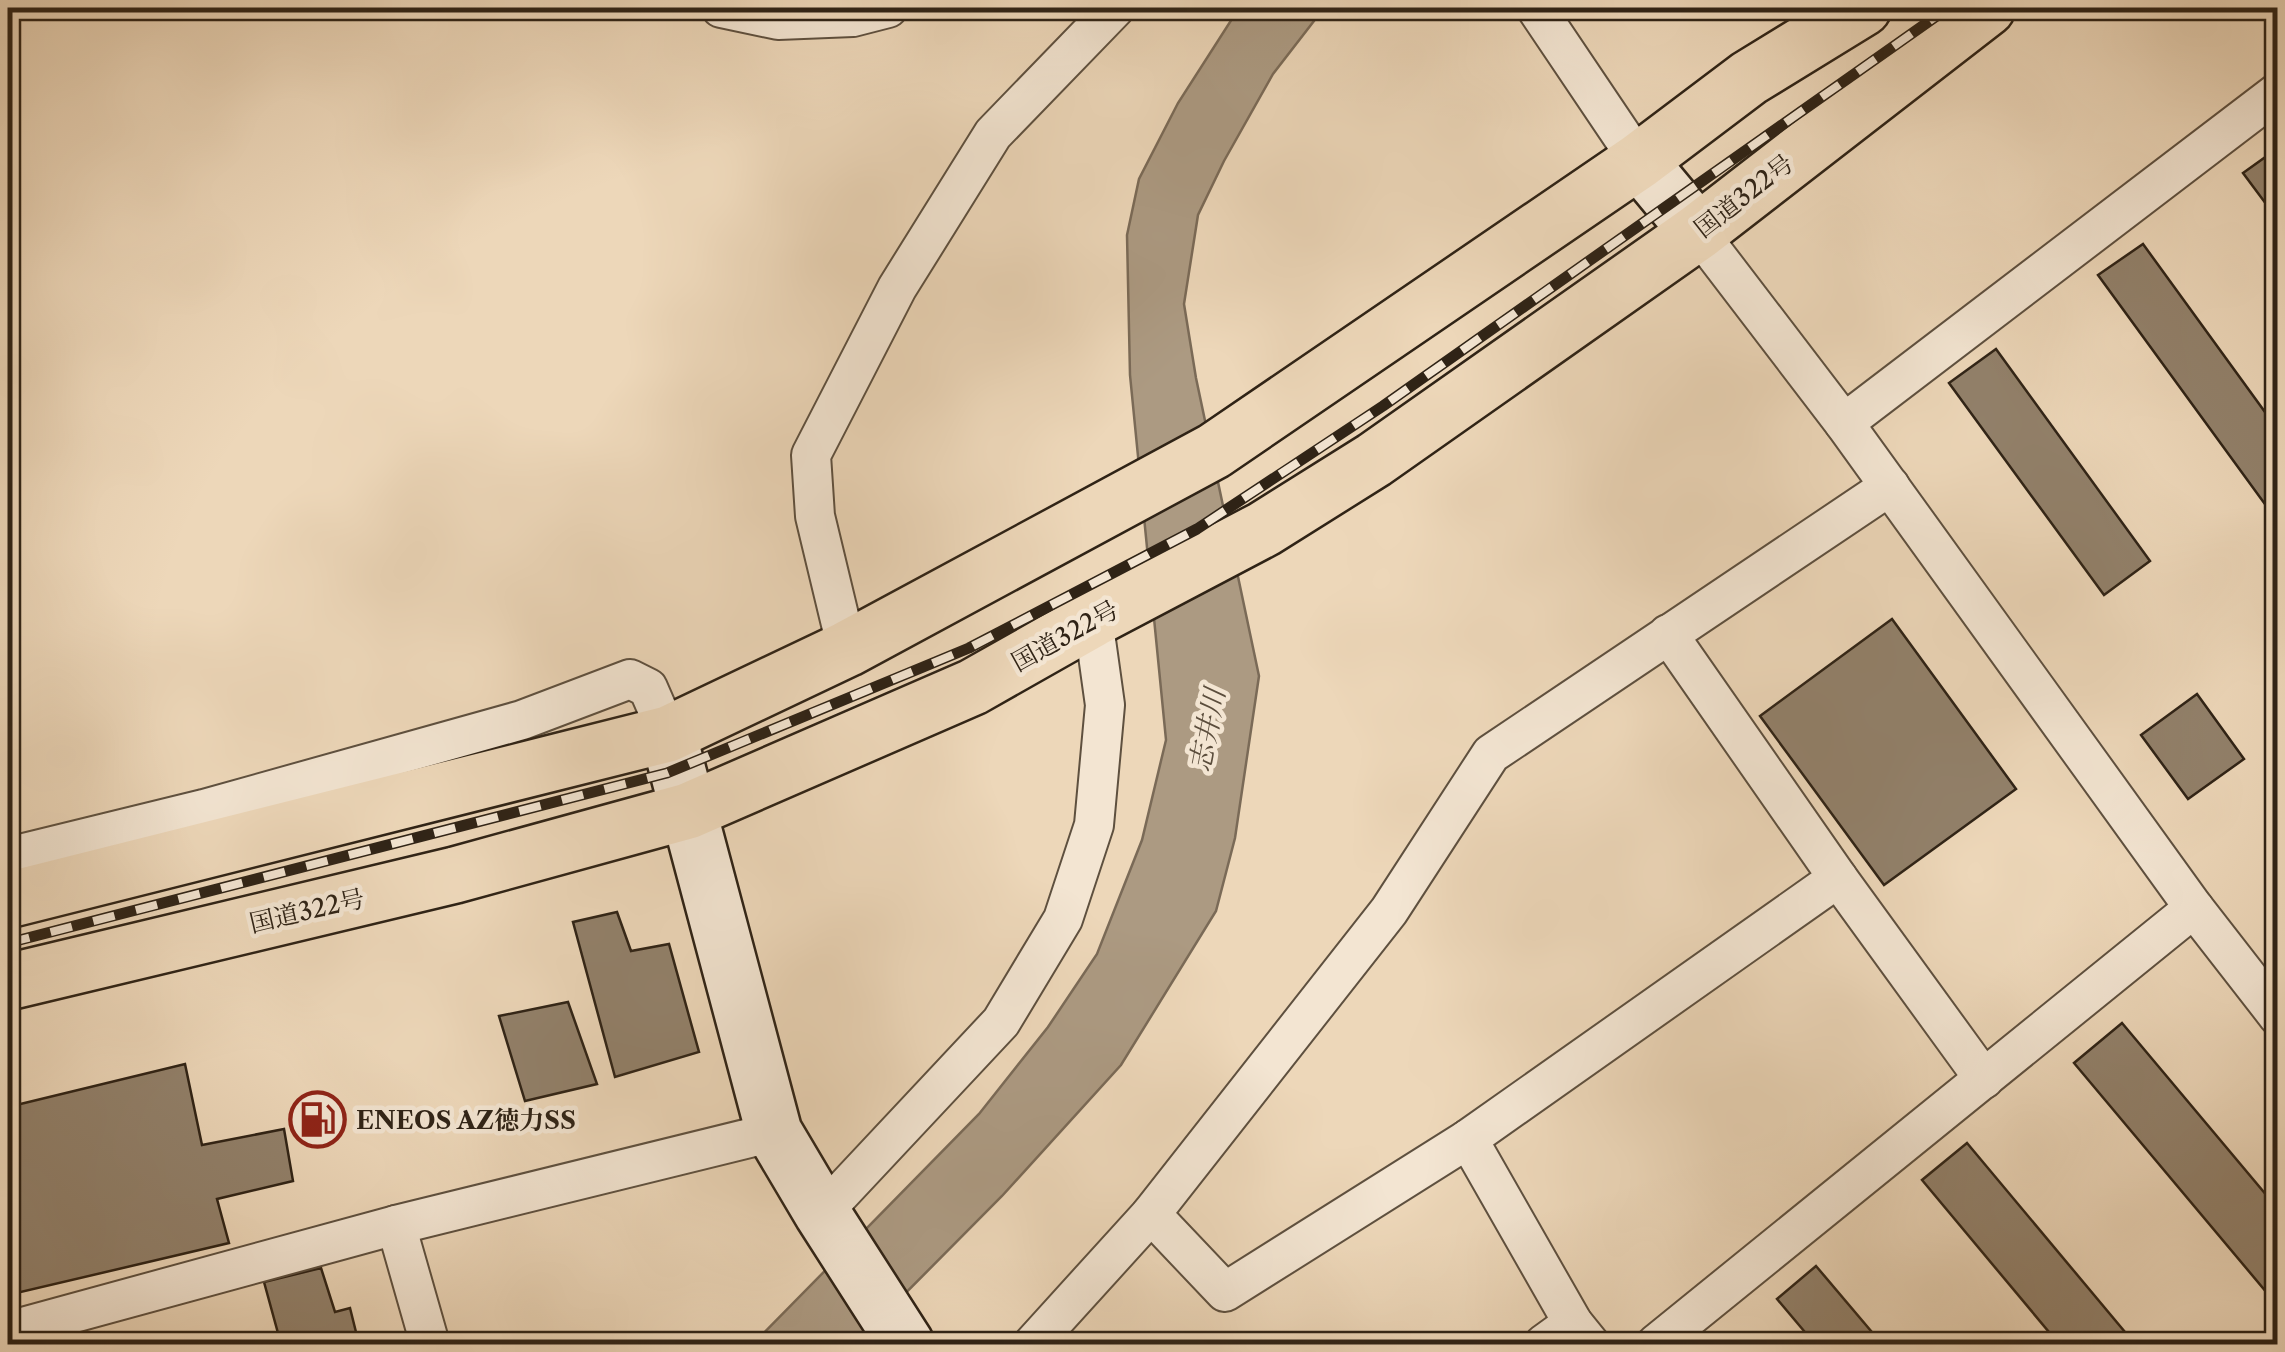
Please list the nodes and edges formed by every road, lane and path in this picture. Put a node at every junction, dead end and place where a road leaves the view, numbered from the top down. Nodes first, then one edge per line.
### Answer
1 (721, 8) edge
2 (888, 8) edge
3 (1115, 8) edge
4 (1536, 8) edge
5 (1862, 8) edge
6 (1987, 8) edge
7 (2278, 92) edge
8 (1639, 161) junction
9 (1698, 232) junction
10 (1844, 423) junction
11 (1890, 486) junction
12 (1093, 619) junction
13 (1668, 634) junction
14 (846, 649) junction
15 (668, 734) junction
16 (688, 811) junction
17 (8, 856) edge
18 (1838, 878) junction
19 (8, 900) edge
20 (2194, 908) junction
21 (8, 982) edge
22 (2278, 1016) edge
23 (1984, 1079) junction
24 (774, 1132) junction
25 (1468, 1139) junction
26 (1150, 1214) junction
27 (828, 1222) junction
28 (396, 1225) junction
29 (8, 1331) edge
30 (1569, 1337) edge
31 (430, 1344) edge
32 (906, 1344) edge
33 (1033, 1344) edge
34 (1656, 1344) edge

1 - 2 street
3 - 14 street
4 - 8 street
5 - 8 highway
6 - 9 highway, 国道322号
7 - 10 street
8 - 9 street
8 - 14 highway
9 - 10 street
9 - 12 highway, 国道322号
10 - 11 street
11 - 13 street
11 - 20 street
12 - 16 highway, 国道322号
12 - 27 street
13 - 18 street
13 - 26 street
14 - 15 highway
15 - 16 street
15 - 17 street
15 - 19 highway
16 - 21 highway, 国道322号
16 - 24 street
18 - 23 street
18 - 25 street
20 - 22 street
20 - 23 street
23 - 34 street
24 - 27 street
24 - 28 street
25 - 26 street
25 - 30 street
26 - 33 street
27 - 32 street
28 - 29 street
28 - 31 street

